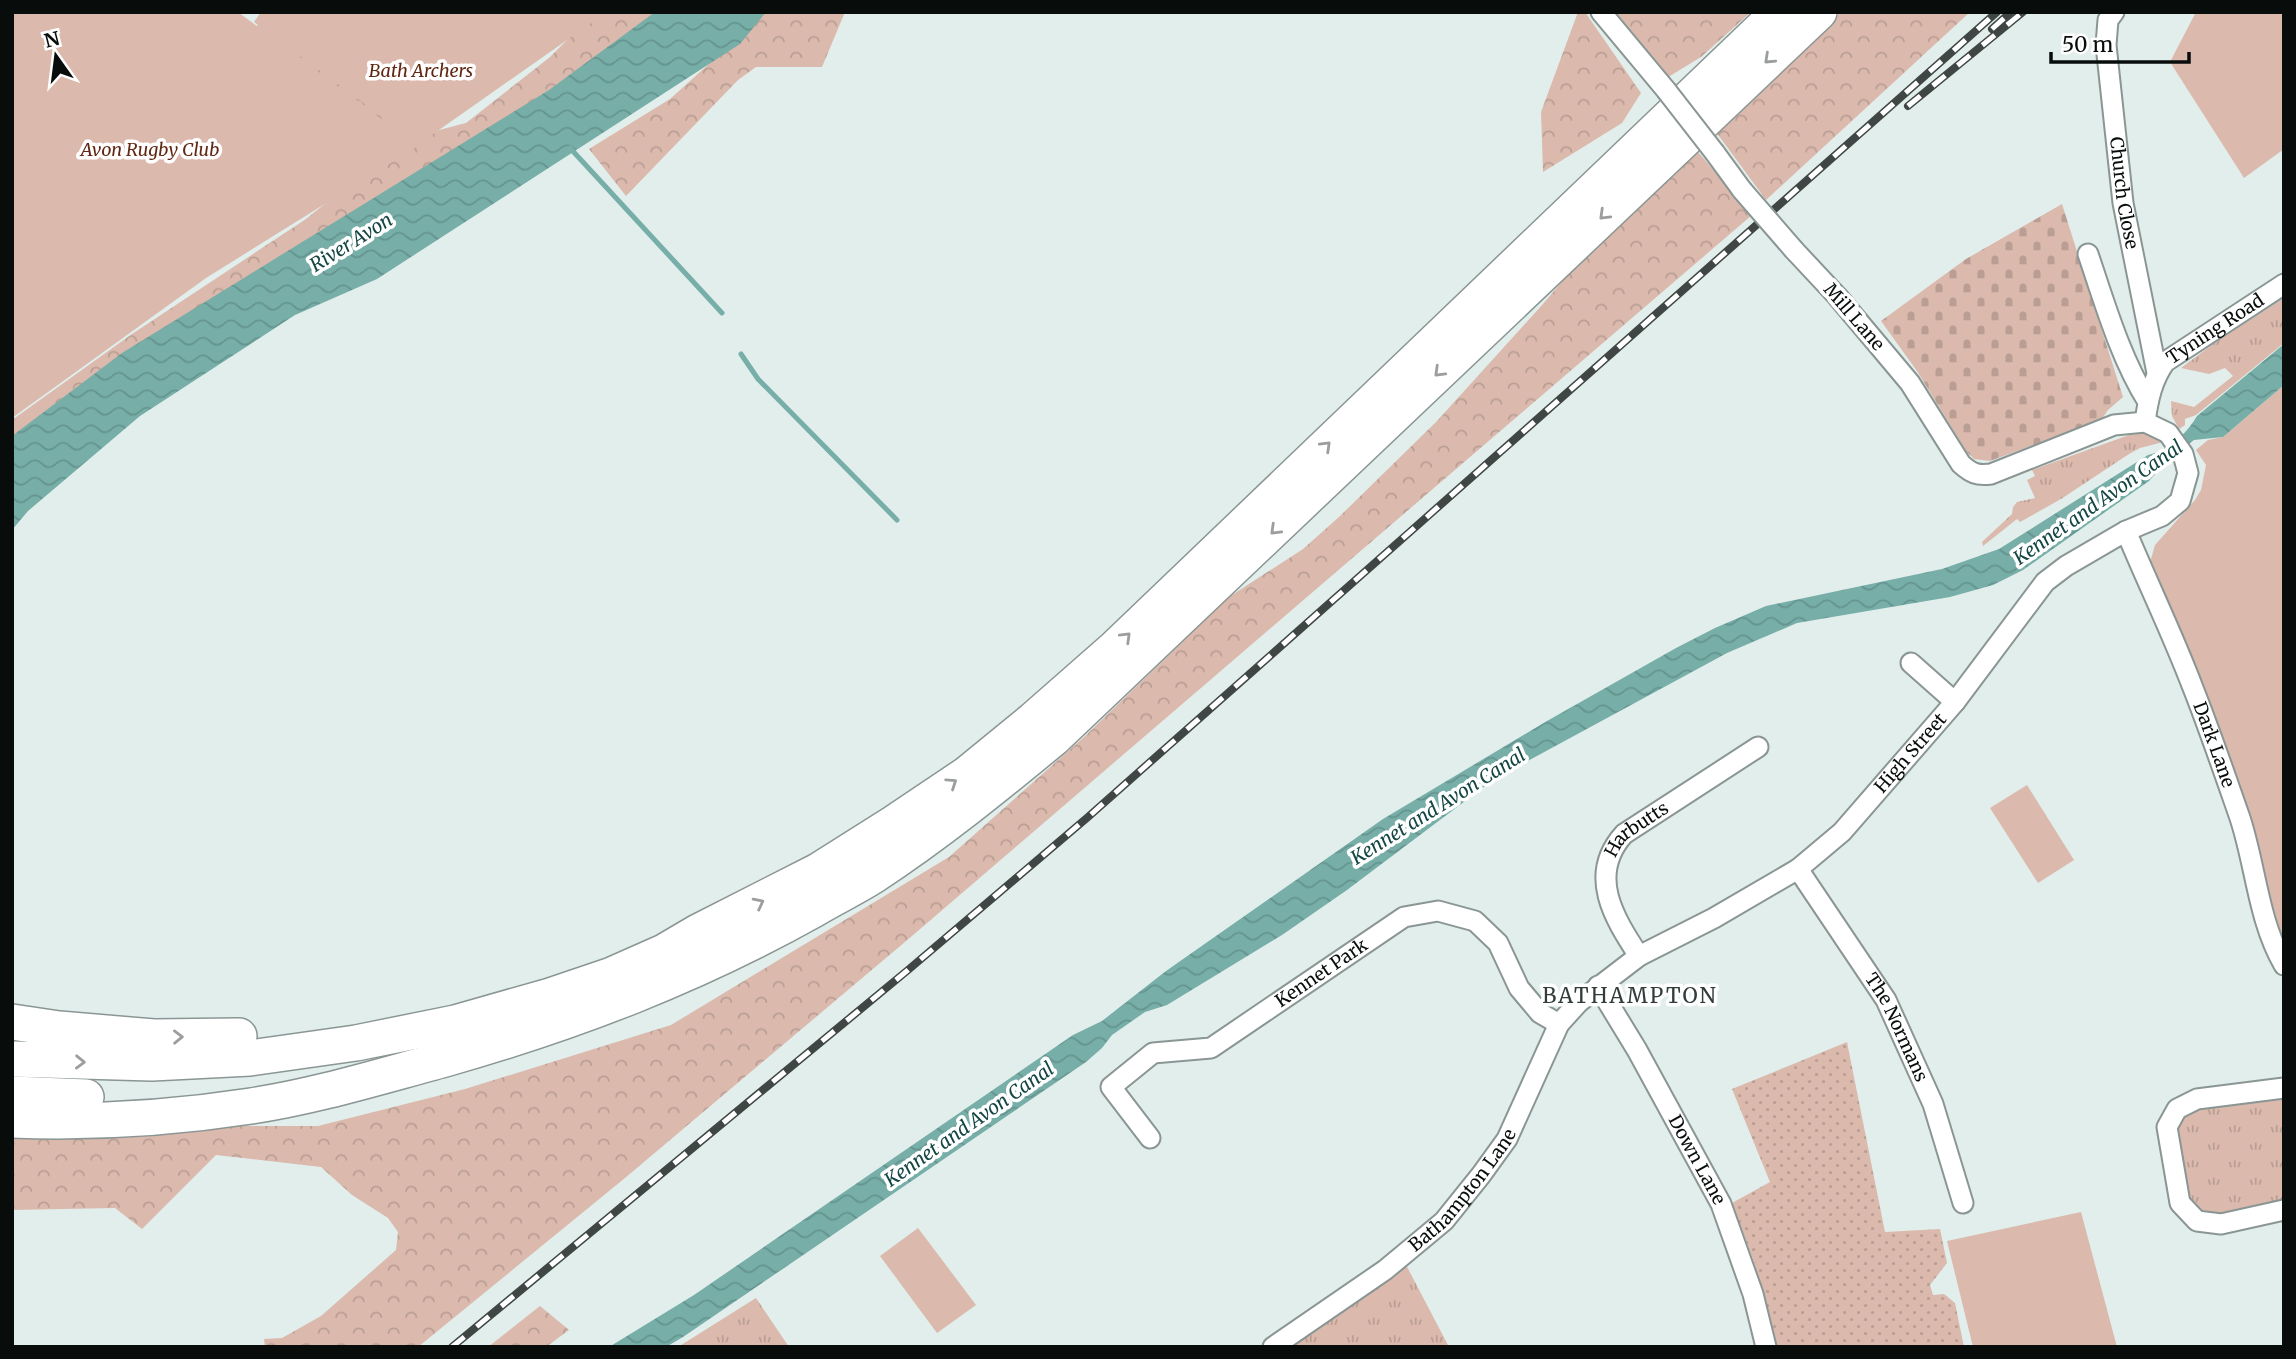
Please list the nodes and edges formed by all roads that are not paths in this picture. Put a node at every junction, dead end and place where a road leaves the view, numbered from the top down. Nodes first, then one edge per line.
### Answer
1 (1601, 12) edge
2 (1779, 12) edge
3 (1819, 12) edge
4 (2114, 12) edge
5 (2088, 254) dead end
6 (2284, 284) edge
7 (2157, 373) junction
8 (2151, 417) junction
9 (2126, 531) junction
10 (1911, 663) dead end
11 (1955, 702) junction
12 (1758, 747) dead end
13 (1798, 869) junction
14 (698, 932) junction
15 (1639, 956) junction
16 (2284, 965) edge
17 (1598, 986) junction
18 (12, 1022) edge
19 (1559, 1024) junction
20 (464, 1053) junction
21 (12, 1059) edge
22 (2284, 1088) edge
23 (12, 1094) edge
24 (12, 1120) edge
25 (1150, 1138) dead end
26 (1963, 1203) dead end
27 (2284, 1210) edge
28 (1273, 1347) edge
29 (1766, 1347) edge

1 - 8 street, Mill Lane, bridge
14 -> 2 highway
3 -> 20 highway
4 - 7 street, Church Close
5 - 8 street
6 - 7 street, Tyning Road
7 - 8 street, Tyning Road
8 - 9 street, High Street
9 - 11 street, High Street
9 - 16 street, Dark Lane
10 - 11 street
11 - 13 street, High Street
12 - 15 street, Harbutts
13 - 15 street, High Street
13 - 26 street, The Normans
18 -> 14 highway
21 -> 14 highway
15 - 17 street, High Street
17 - 19 street, Bathampton Lane
17 - 29 street, Down Lane
19 - 25 street, Kennet Park
19 - 28 street, Bathampton Lane
20 - 23 highway
20 - 24 highway
22 - 27 street

